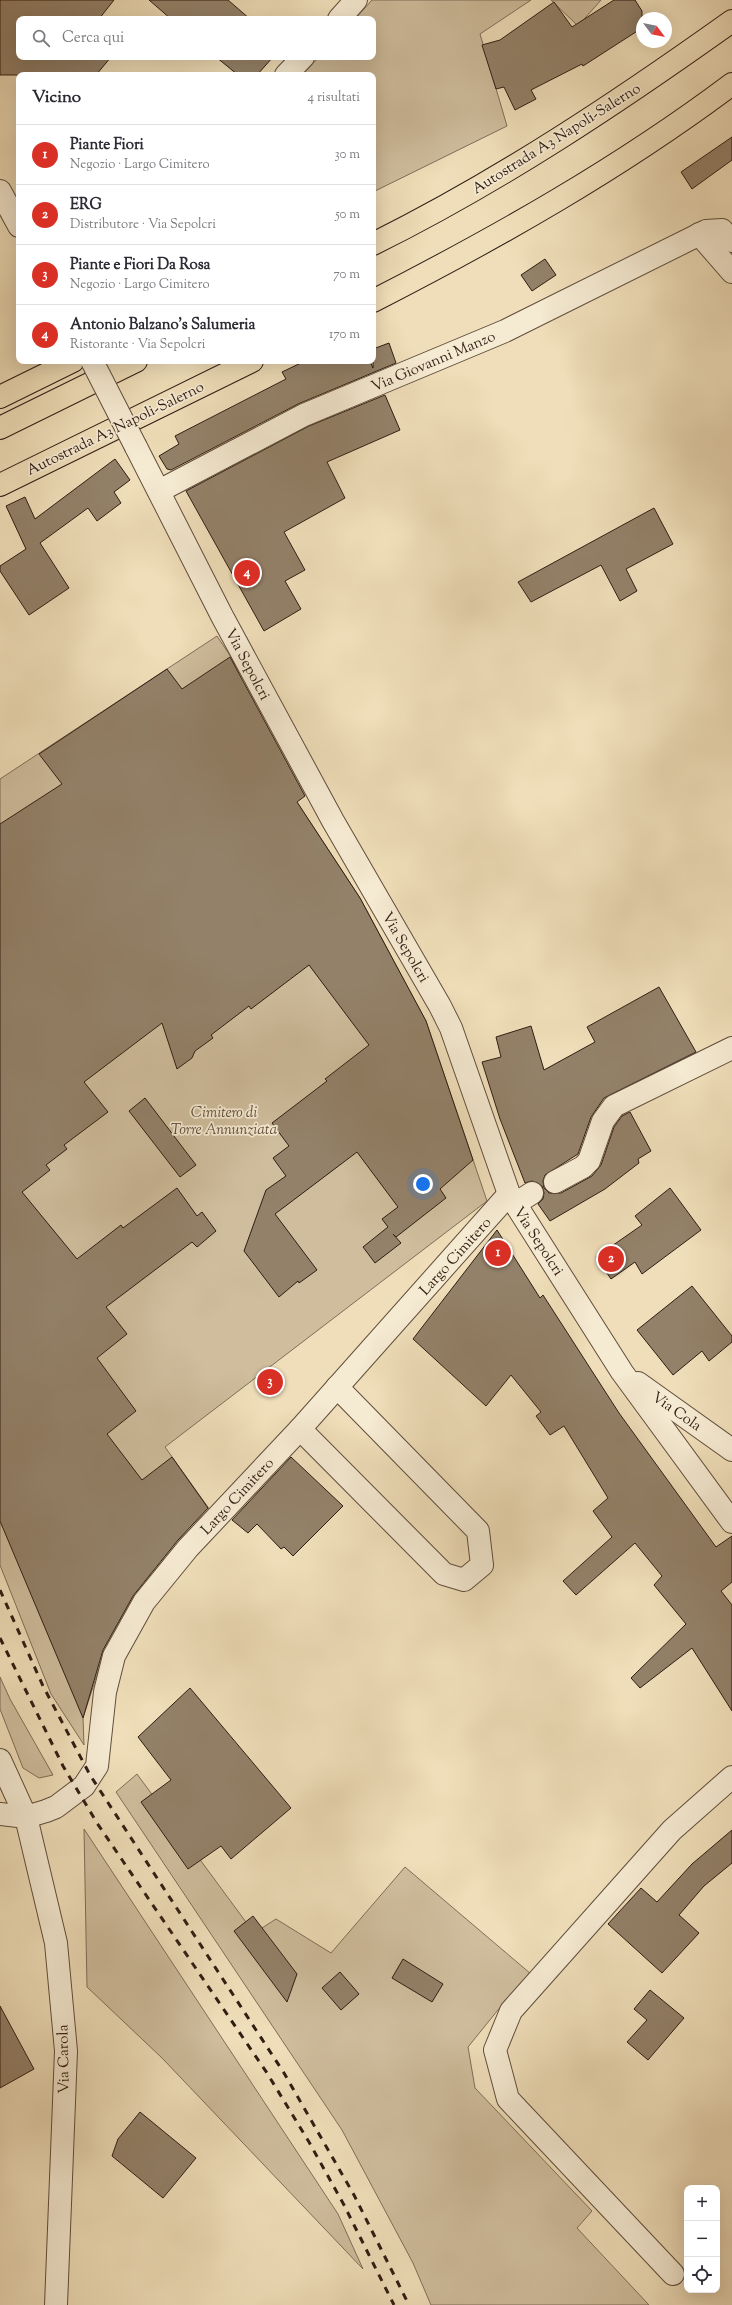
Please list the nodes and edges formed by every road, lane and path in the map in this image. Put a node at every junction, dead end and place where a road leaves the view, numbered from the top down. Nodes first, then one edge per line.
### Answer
1 (356, 0) edge
2 (341, 16) edge
3 (732, 21) edge
4 (300, 60) edge
5 (289, 72) edge
6 (732, 84) edge
7 (0, 191) edge
8 (16, 220) edge
9 (702, 232) junction
10 (732, 242) edge
11 (376, 243) edge
12 (732, 272) edge
13 (376, 299) edge
14 (67, 364) edge
15 (94, 364) edge
16 (130, 364) edge
17 (246, 364) edge
18 (0, 397) edge
19 (0, 428) edge
20 (0, 485) edge
21 (159, 491) junction
22 (732, 1048) edge
23 (555, 1182) dead end
24 (519, 1197) junction
25 (622, 1372) junction
26 (338, 1387) junction
27 (300, 1430) junction
28 (732, 1450) edge
29 (732, 1522) edge
30 (0, 1760) edge
31 (732, 1776) edge
32 (0, 1814) edge
33 (26, 1817) junction
34 (672, 2274) dead end
35 (56, 2305) edge

1 - 2 street
3 - 11 highway, Autostrada A3 Napoli-Salerno
4 - 5 street
6 - 13 highway
7 - 8 street
9 - 10 street
9 - 12 street
9 - 21 street, Via Giovanni Manzo
14 - 18 highway
15 - 21 street, Via Sepolcri, bridge
16 - 19 highway
17 - 20 highway, Autostrada A3 Napoli-Salerno
21 - 24 street, Via Sepolcri
22 - 23 street
24 - 25 street, Via Sepolcri
24 - 26 street, Largo Cimitero
25 - 28 street, Via Cola
25 - 29 street, Via Sepolcri
26 - 27 street, Largo Cimitero
26 - 27 street
27 - 33 street, Largo Cimitero
30 - 33 street, Via Carola
31 - 34 street
32 - 33 street
33 - 35 street, Via Carola

